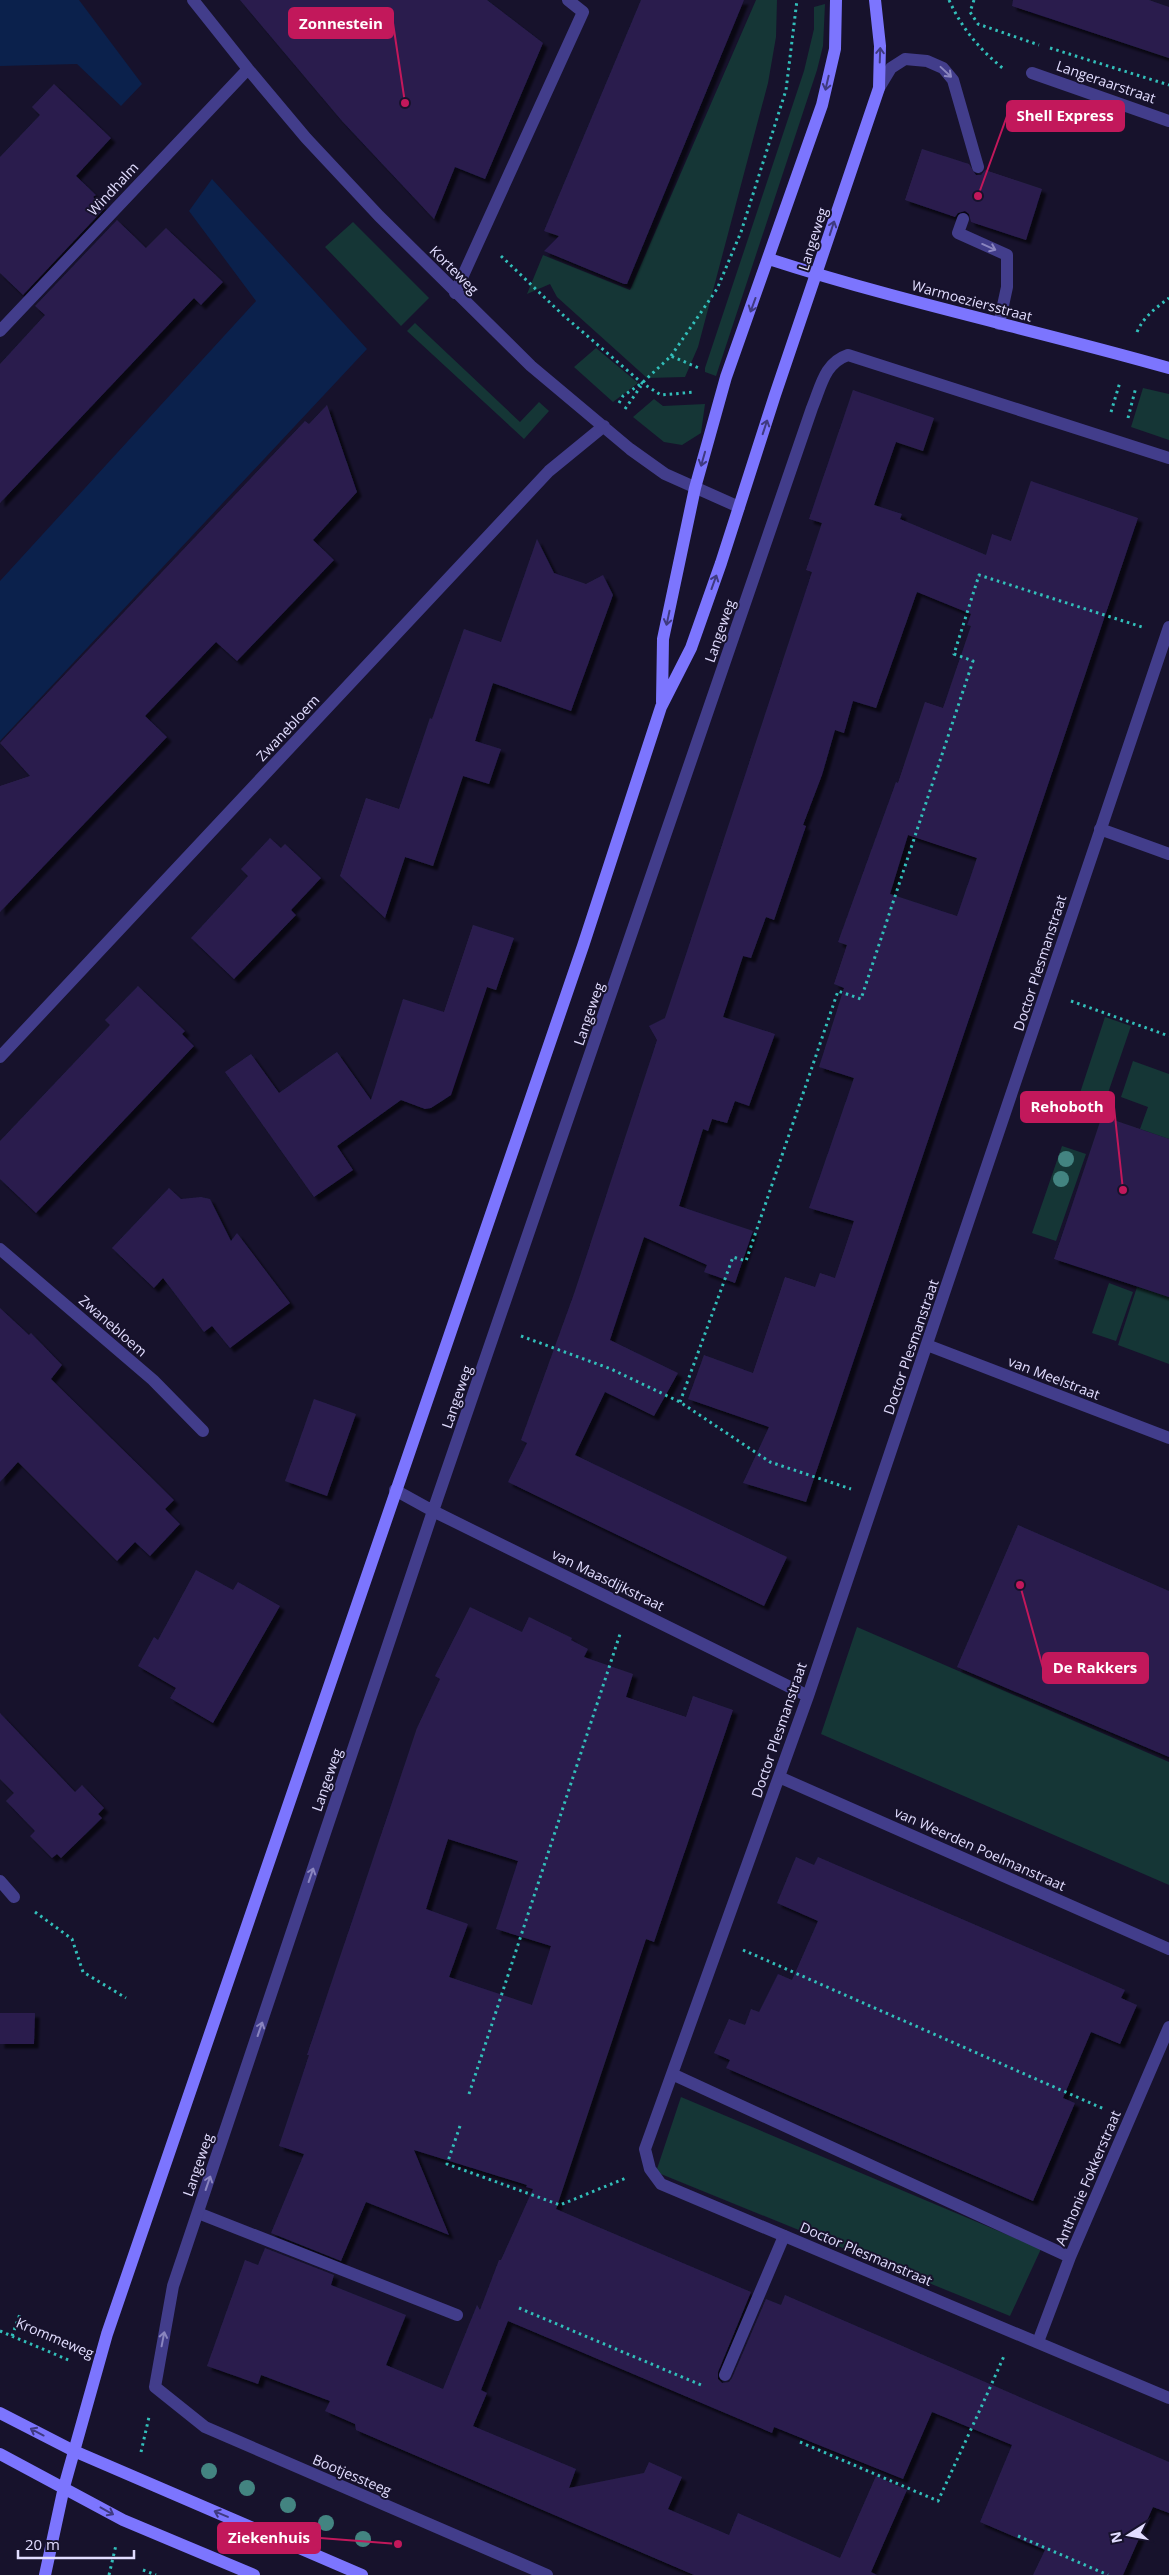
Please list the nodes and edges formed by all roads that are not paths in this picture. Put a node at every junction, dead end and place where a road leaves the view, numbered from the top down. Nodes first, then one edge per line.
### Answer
1 (193, 0) edge
2 (568, 0) edge
3 (836, 0) edge
4 (875, 0) edge
5 (248, 70) junction
6 (1032, 72) dead end
7 (879, 88) junction
8 (1169, 121) edge
9 (978, 167) dead end
10 (963, 219) dead end
11 (769, 259) junction
12 (817, 274) junction
13 (456, 293) junction
14 (999, 324) junction
15 (0, 331) edge
16 (1169, 368) edge
17 (604, 426) junction
18 (1169, 458) edge
19 (695, 488) junction
20 (739, 507) junction
21 (1168, 630) edge
22 (661, 707) junction
23 (1100, 829) junction
24 (1169, 854) edge
25 (0, 1057) edge
26 (0, 1248) edge
27 (927, 1345) junction
28 (203, 1431) dead end
29 (1169, 1438) edge
30 (395, 1490) junction
31 (433, 1511) junction
32 (808, 1696) junction
33 (779, 1777) junction
34 (0, 1881) edge
35 (14, 1897) road end
36 (1169, 1949) edge
37 (1169, 2027) edge
38 (672, 2074) junction
39 (198, 2213) junction
40 (784, 2236) junction
41 (1070, 2257) junction
42 (457, 2315) dead end
43 (1038, 2342) junction
44 (725, 2373) road end
45 (155, 2387) joint
46 (1169, 2398) edge
47 (0, 2413) edge
48 (74, 2451) junction
49 (0, 2454) edge
50 (64, 2487) junction
51 (45, 2575) edge
52 (254, 2575) edge
53 (362, 2575) edge
54 (547, 2575) edge

1 - 5 street, Korteweg
2 - 13 street
3 -> 11 main road, Langeweg
7 -> 4 main road, Langeweg
5 - 13 street, Korteweg
5 - 15 street, Windhalm
6 - 8 street, Langeraarstraat
7 -> 9 street
12 -> 7 main road, Langeweg
10 -> 14 street
11 - 12 main road, Warmoeziersstraat
11 -> 19 main road, Langeweg
12 - 14 main road, Warmoeziersstraat
20 -> 12 main road, Langeweg
13 - 17 street, Korteweg
14 - 16 main road, Warmoeziersstraat
17 - 19 street, Korteweg
17 - 25 street, Zwanebloem
18 - 31 street, Langeweg
19 - 20 street, Korteweg
19 -> 22 main road, Langeweg
22 -> 20 main road, Langeweg
21 - 23 street, Doctor Plesmanstraat
22 - 30 main road, Langeweg
23 - 24 street
23 - 27 street, Doctor Plesmanstraat
26 - 28 street, Zwanebloem
27 - 29 street, van Meelstraat
27 - 32 street, Doctor Plesmanstraat
30 - 31 street, van Maasdijkstraat
30 - 48 main road, Langeweg
31 - 32 street, van Maasdijkstraat
39 -> 31 street, Langeweg
32 - 33 street, Doctor Plesmanstraat
33 - 36 street, van Weerden Poelmanstraat
33 - 38 street, Doctor Plesmanstraat
34 - 35 street
37 - 41 street, Anthonie Fokkerstraat
38 - 40 street, Doctor Plesmanstraat
38 - 41 street
39 - 42 street
45 -> 39 street, Langeweg
40 - 43 street, Doctor Plesmanstraat
40 - 44 street
41 - 43 street, Anthonie Fokkerstraat
43 - 46 street, Doctor Plesmanstraat
45 - 54 street, Bootjessteeg
48 -> 47 main road
48 - 50 main road, Langeweg
53 -> 48 main road
49 - 50 main road
50 - 51 main road, Langeweg
50 -> 52 main road

